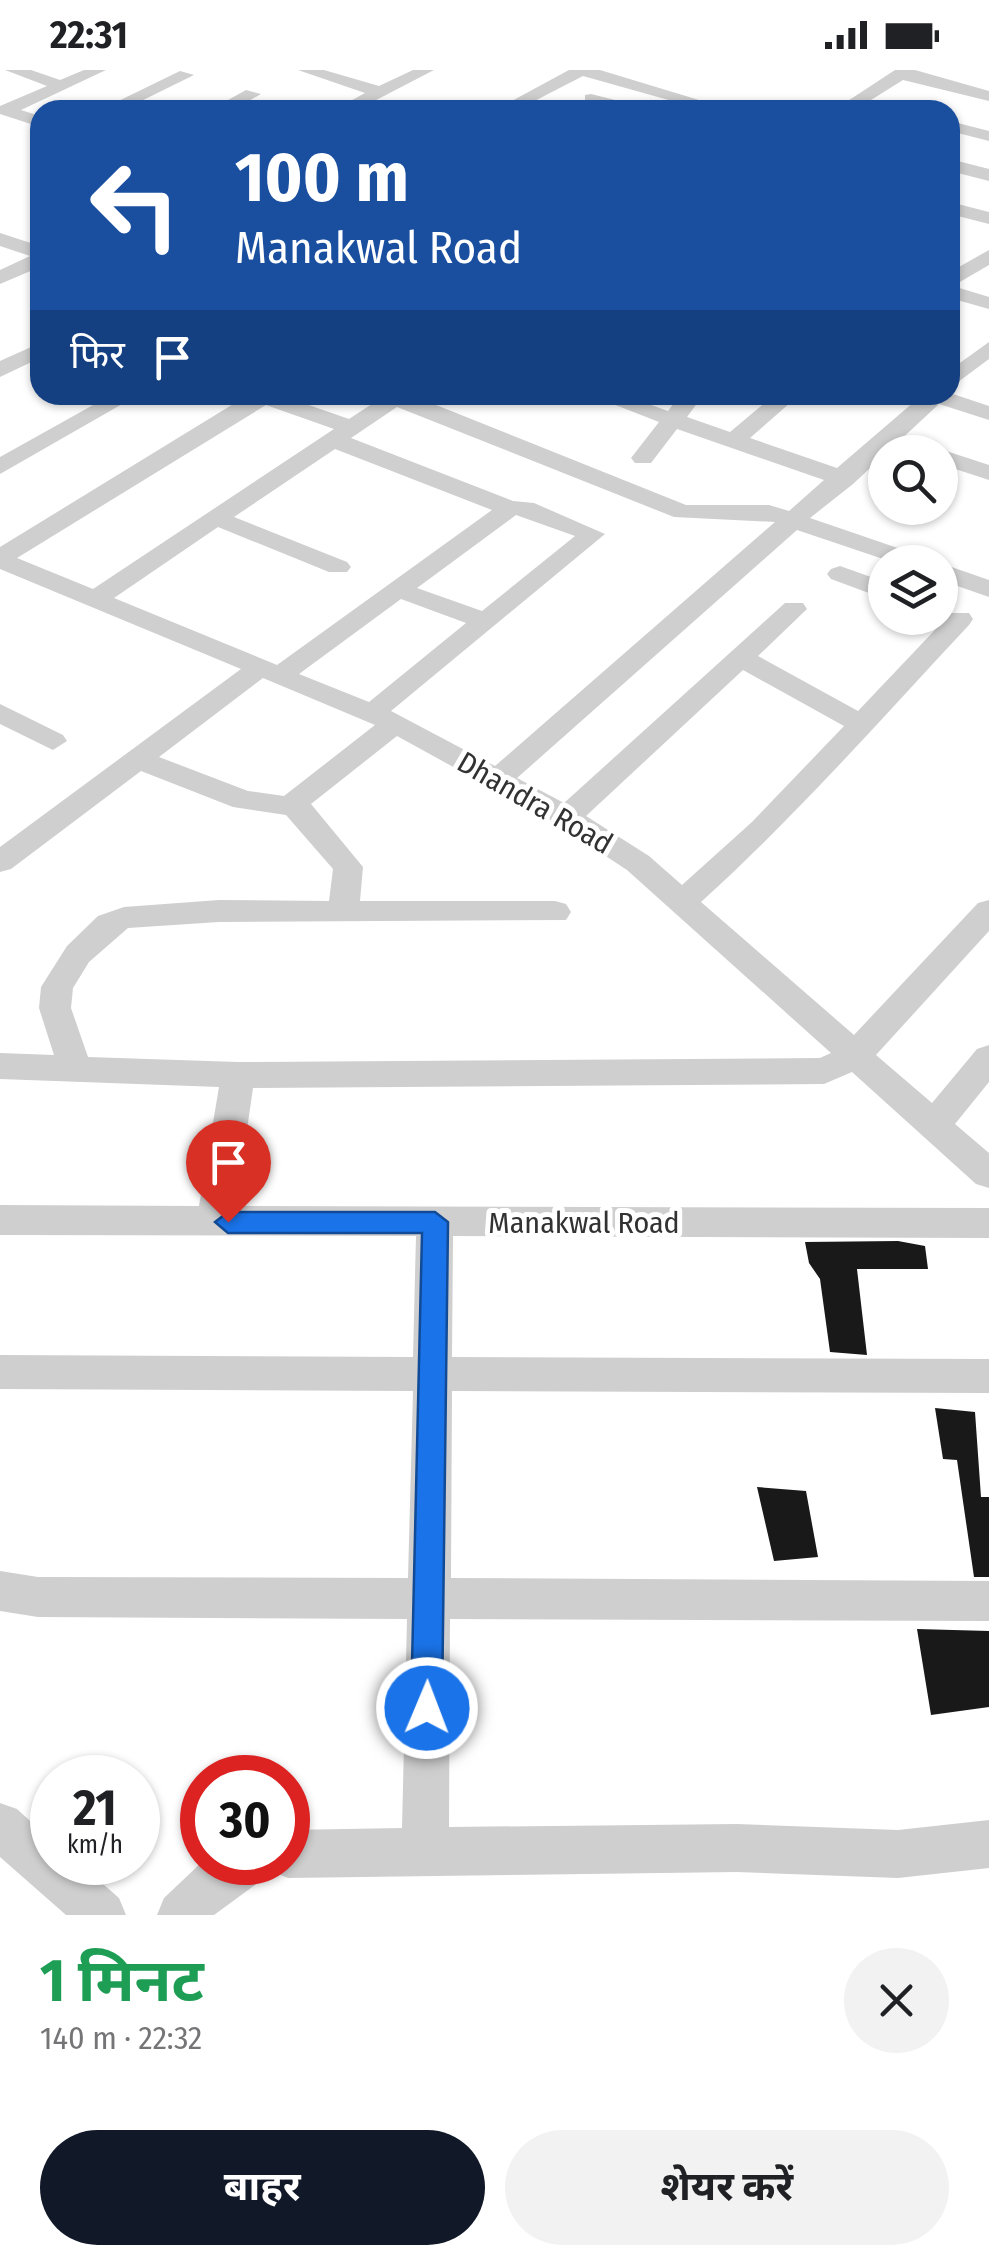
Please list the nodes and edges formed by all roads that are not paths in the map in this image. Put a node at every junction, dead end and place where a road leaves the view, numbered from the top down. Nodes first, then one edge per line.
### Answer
1 (13, 70) edge
2 (98, 70) edge
3 (306, 70) edge
4 (426, 70) edge
5 (582, 70) edge
6 (982, 70) edge
7 (903, 72) edge
8 (186, 76) dead end
9 (53, 82) dead end
10 (954, 88) junction
11 (381, 92) junction
12 (252, 94) dead end
13 (989, 96) edge
14 (591, 99) dead end
15 (132, 100) edge
16 (240, 100) edge
17 (364, 100) edge
18 (524, 100) edge
19 (595, 100) edge
20 (688, 100) edge
21 (859, 100) edge
22 (2, 111) edge
23 (30, 119) edge
24 (960, 129) edge
25 (989, 136) edge
26 (960, 168) edge
27 (989, 175) edge
28 (960, 211) edge
29 (989, 218) edge
30 (0, 239) edge
31 (30, 252) edge
32 (989, 256) edge
33 (30, 262) edge
34 (960, 275) edge
35 (0, 278) edge
36 (960, 295) edge
37 (989, 303) edge
38 (989, 348) edge
39 (30, 354) edge
40 (0, 370) edge
41 (960, 373) edge
42 (960, 379) edge
43 (989, 384) edge
44 (960, 403) edge
45 (109, 405) edge
46 (247, 405) edge
47 (280, 405) edge
48 (382, 405) edge
49 (416, 405) edge
50 (630, 405) edge
51 (684, 405) edge
52 (776, 405) edge
53 (924, 405) edge
54 (989, 413) edge
55 (673, 420) junction
56 (343, 434) junction
57 (892, 435) edge
58 (735, 439) junction
59 (868, 457) edge
60 (642, 458) dead end
61 (958, 462) edge
62 (0, 467) edge
63 (989, 473) edge
64 (844, 478) junction
65 (510, 508) junction
66 (214, 517) junction
67 (798, 520) junction
68 (868, 545) edge
69 (0, 559) edge
70 (338, 567) dead end
71 (840, 574) dead end
72 (958, 578) edge
73 (868, 585) edge
74 (989, 589) edge
75 (400, 590) junction
76 (95, 599) junction
77 (794, 609) dead end
78 (958, 619) edge
79 (487, 622) junction
80 (989, 630) edge
81 (935, 635) edge
82 (743, 658) junction
83 (270, 672) junction
84 (0, 714) edge
85 (383, 718) junction
86 (864, 725) junction
87 (53, 741) dead end
88 (137, 759) junction
89 (497, 780) junction
90 (294, 807) junction
91 (567, 817) junction
92 (0, 862) edge
93 (682, 902) junction
94 (343, 911) junction
95 (989, 911) edge
96 (555, 912) dead end
97 (855, 1056) junction
98 (989, 1058) edge
99 (0, 1066) edge
100 (75, 1068) junction
101 (238, 1075) junction
102 (934, 1125) junction
103 (989, 1174) edge
104 (0, 1220) edge
105 (215, 1222) junction
106 (435, 1222) junction
107 (989, 1223) edge
108 (434, 1371) junction
109 (0, 1372) edge
110 (989, 1376) edge
111 (0, 1591) edge
112 (428, 1601) junction
113 (989, 1601) edge
114 (0, 1826) edge
115 (989, 1844) edge
116 (425, 1851) junction
117 (310, 1854) edge
118 (210, 1885) edge
119 (102, 1915) edge
120 (181, 1915) edge

1 - 9 street
2 - 22 street
3 - 11 street
4 - 11 street
5 - 18 street
5 - 20 street
6 - 10 street
7 - 10 street
7 - 21 street
8 - 15 street
10 - 13 street
11 - 17 street
12 - 16 street
14 - 19 street
22 - 23 street
24 - 25 street
26 - 27 street
28 - 29 street
30 - 31 street
32 - 34 street
33 - 35 street
36 - 37 street
38 - 41 street
39 - 40 street
42 - 43 street
44 - 54 street
45 - 62 street
46 - 69 street
47 - 56 street
48 - 56 street
49 - 67 street
50 - 55 street
51 - 55 street
52 - 58 street
53 - 57 street
55 - 58 street
55 - 60 street
56 - 65 street
56 - 66 street
58 - 64 street
59 - 64 street
61 - 63 street
64 - 67 street
65 - 75 street
65 - 79 street
66 - 70 street
66 - 76 street
67 - 68 street
67 - 89 street
69 - 76 street, Dhandra Road
71 - 73 street
72 - 74 street
75 - 79 street
75 - 83 street
76 - 83 street, Dhandra Road
77 - 82 street
78 - 80 street
79 - 85 street
81 - 86 street
82 - 86 street
82 - 91 street
83 - 85 street, Dhandra Road
83 - 88 street
84 - 87 street
85 - 89 street, Dhandra Road
85 - 90 street
86 - 93 street
88 - 90 street
88 - 92 street
89 - 91 street, Dhandra Road
90 - 94 street
91 - 93 street, Dhandra Road
93 - 97 street, Dhandra Road
94 - 96 street
94 - 100 street
95 - 97 street
97 - 101 street
97 - 102 street, Dhandra Road
98 - 102 street
99 - 100 street
100 - 101 street
101 - 105 street
102 - 103 street, Dhandra Road
104 - 105 street, Manakwal Road
105 - 106 street, Manakwal Road
106 - 107 street, Manakwal Road
106 - 108 street
108 - 109 street
108 - 110 street
108 - 112 street
111 - 112 street
112 - 113 street
112 - 116 street
114 - 119 street
115 - 116 street
116 - 117 street
118 - 120 street

